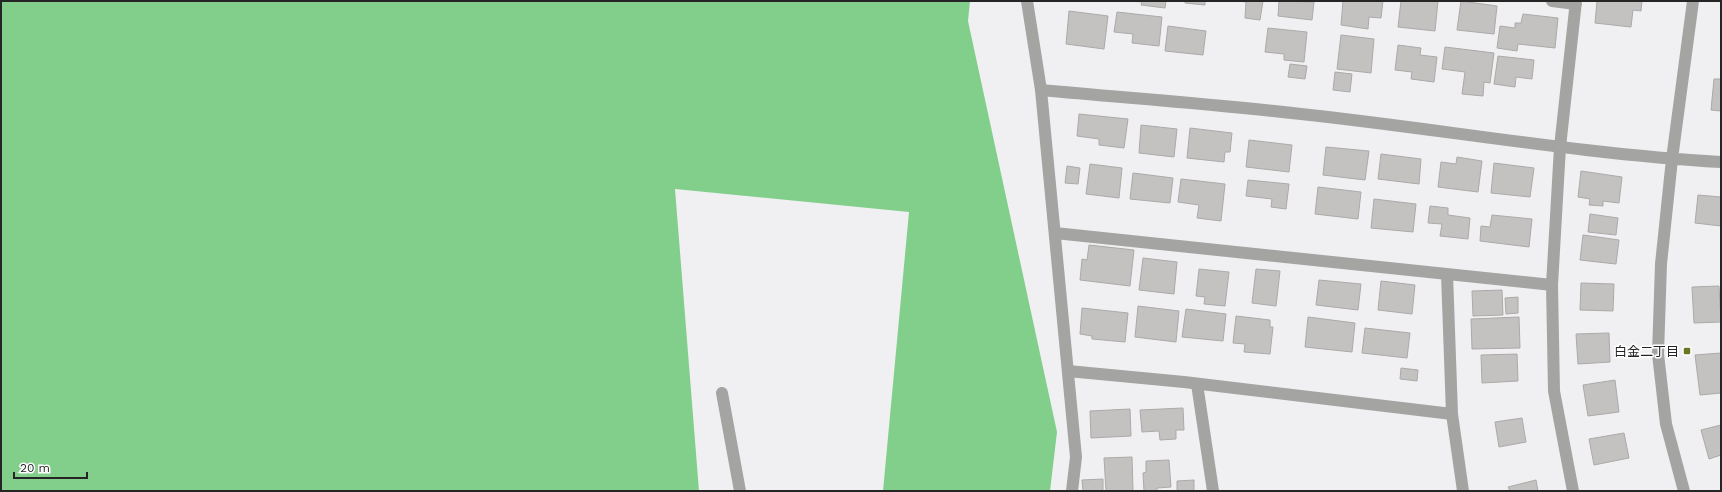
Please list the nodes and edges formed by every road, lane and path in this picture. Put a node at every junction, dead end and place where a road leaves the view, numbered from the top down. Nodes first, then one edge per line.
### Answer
1 (1027, 1) edge
2 (1552, 1) edge
3 (1693, 1) edge
4 (1576, 2) edge
5 (1041, 90) junction
6 (1560, 147) junction
7 (1672, 159) junction
8 (1721, 162) edge
9 (1054, 232) junction
10 (1447, 274) junction
11 (1552, 285) junction
12 (1068, 371) junction
13 (1197, 384) junction
14 (722, 393) dead end
15 (1452, 414) junction
16 (740, 491) edge
17 (1072, 491) edge
18 (1213, 491) edge
19 (1463, 491) edge
20 (1573, 491) edge
21 (1684, 491) edge

1 - 5 street
2 - 4 street
3 - 7 street
4 - 6 street
5 - 6 street
5 - 9 street
6 - 7 street
6 - 11 street
7 - 8 street
7 - 21 street
9 - 10 street
9 - 12 street
10 - 11 street
10 - 15 street
11 - 20 street
12 - 13 street
12 - 17 street
13 - 15 street
13 - 18 street
14 - 16 street
15 - 19 street

